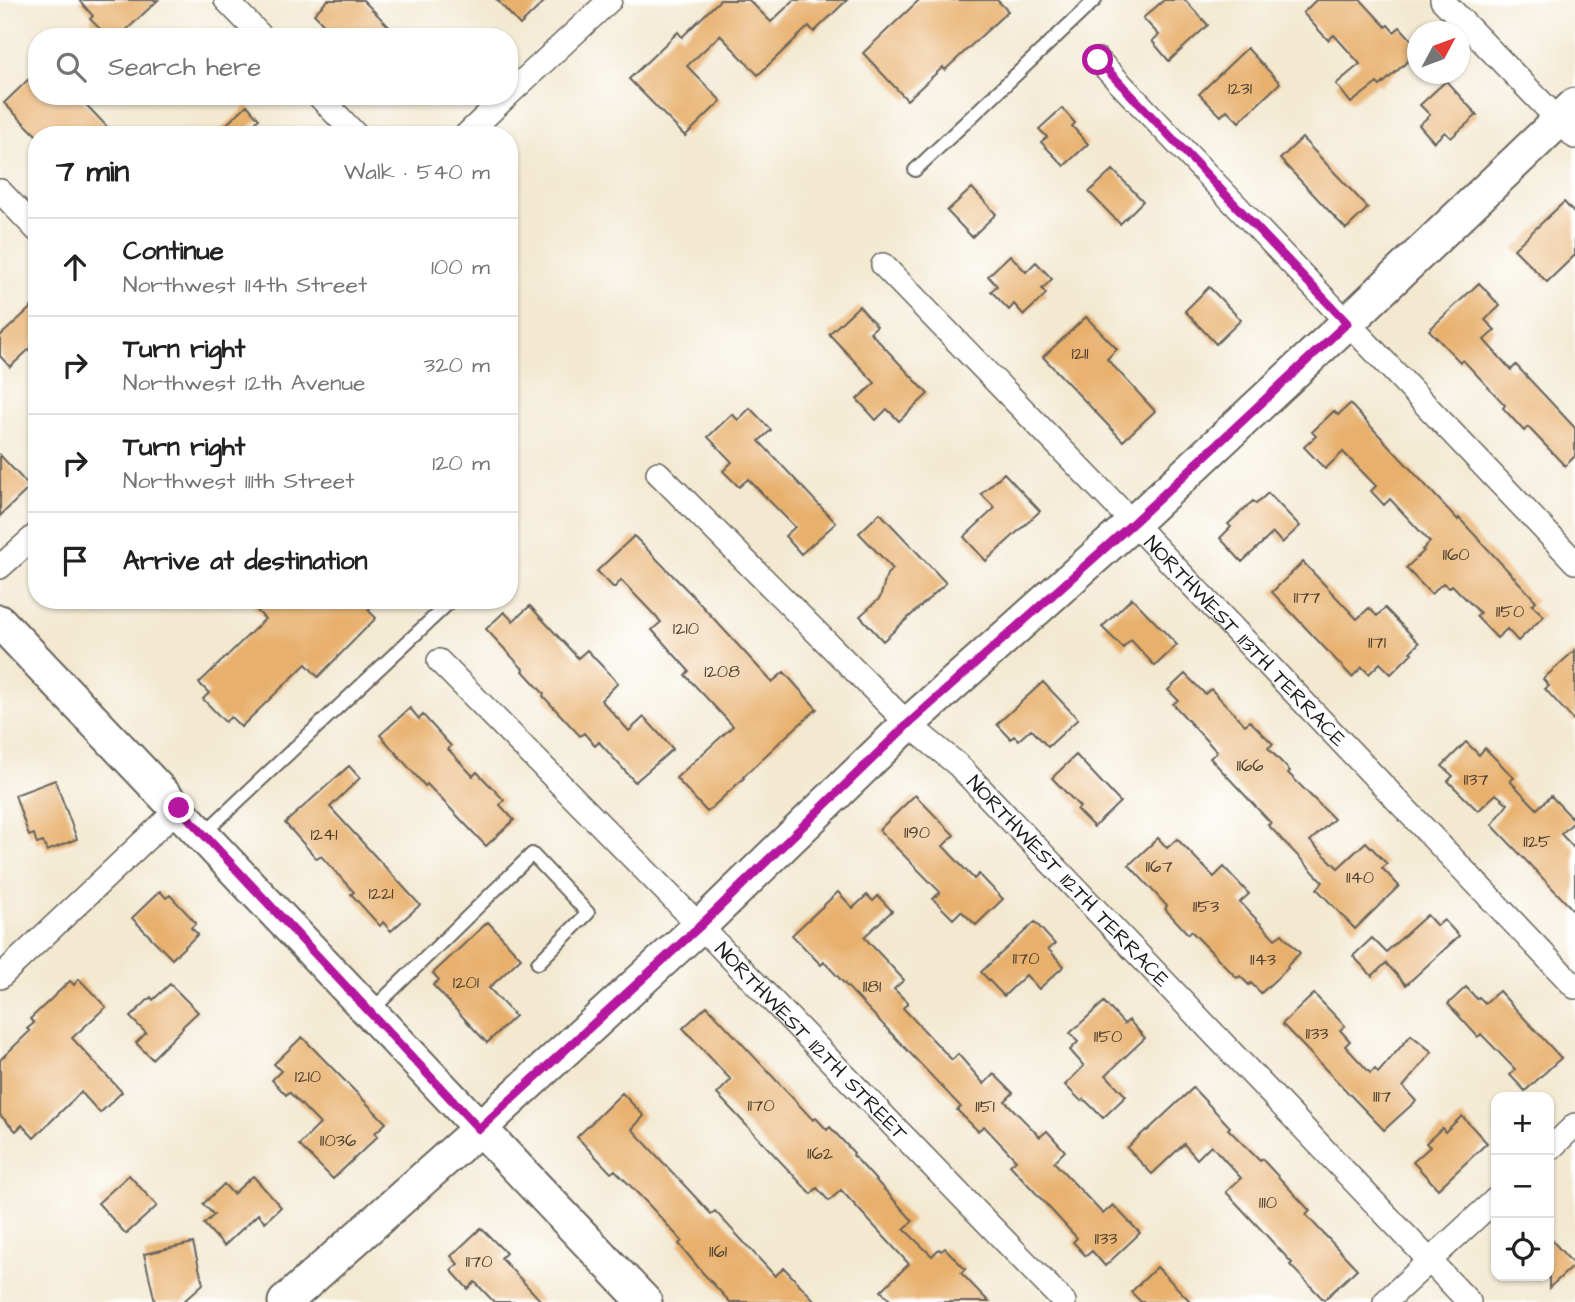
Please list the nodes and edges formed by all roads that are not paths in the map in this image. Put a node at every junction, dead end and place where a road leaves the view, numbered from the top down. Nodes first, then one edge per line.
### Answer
1 (226, 0) edge
2 (610, 0) edge
3 (1095, 0) edge
4 (1442, 0) edge
5 (253, 28) edge
6 (1098, 60) dead end
7 (518, 86) edge
8 (328, 105) edge
9 (498, 105) edge
10 (1570, 120) edge
11 (347, 126) edge
12 (475, 126) edge
13 (915, 170) dead end
14 (0, 191) edge
15 (28, 221) edge
16 (883, 265) dead end
17 (1347, 323) junction
18 (658, 473) dead end
19 (1133, 523) junction
20 (28, 542) edge
21 (1575, 562) edge
22 (0, 567) edge
23 (443, 609) edge
24 (0, 622) edge
25 (439, 661) dead end
26 (908, 724) junction
27 (179, 808) junction
28 (202, 834) junction
29 (700, 926) junction
30 (538, 963) dead end
31 (0, 977) edge
32 (1575, 987) edge
33 (370, 1012) junction
34 (1575, 1125) edge
35 (479, 1129) junction
36 (1554, 1145) edge
37 (1491, 1204) edge
38 (1430, 1261) junction
39 (285, 1302) edge
40 (645, 1302) edge
41 (1064, 1302) edge
42 (1385, 1302) edge
43 (1469, 1302) edge

1 - 5 street
2 - 7 street
3 - 13 lane
4 - 10 street
6 - 17 street
8 - 11 street
9 - 12 street
10 - 17 street
14 - 15 street
16 - 19 street, NORTHWEST 113TH TERRACE
17 - 19 street
17 - 21 street
18 - 26 street, NORTHWEST 112TH TERRACE
19 - 26 street
19 - 32 street, NORTHWEST 113TH TERRACE
20 - 22 street
23 - 28 lane
24 - 27 street
25 - 29 street, NORTHWEST 112TH STREET
26 - 29 street
26 - 38 street, NORTHWEST 112TH TERRACE
27 - 28 street
27 - 31 street
28 - 33 street
29 - 35 street
29 - 41 street, NORTHWEST 112TH STREET
30 - 33 lane
33 - 35 street
34 - 36 street
35 - 39 street
35 - 40 street
37 - 38 street
38 - 42 street
38 - 43 street, NORTHWEST 112TH TERRACE

